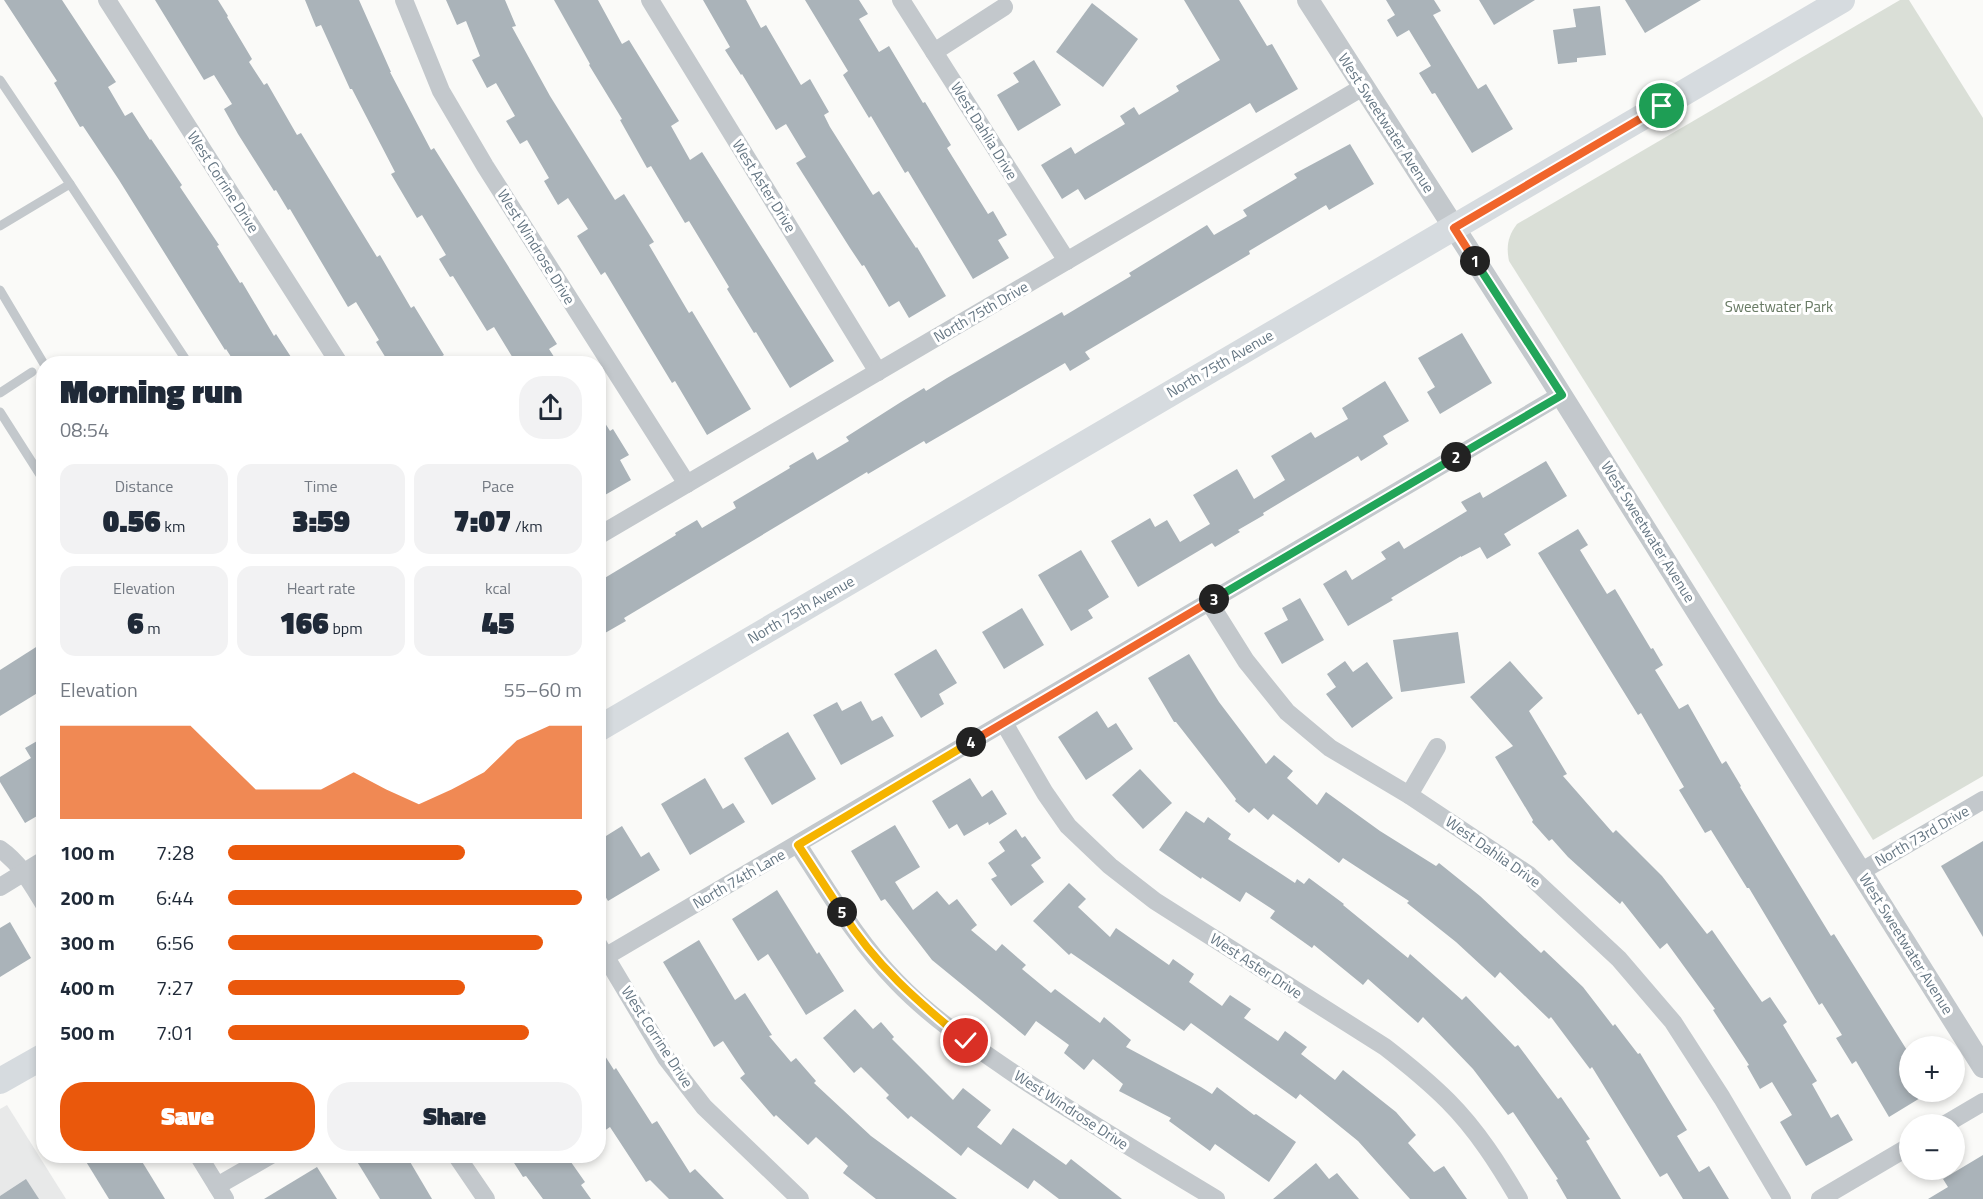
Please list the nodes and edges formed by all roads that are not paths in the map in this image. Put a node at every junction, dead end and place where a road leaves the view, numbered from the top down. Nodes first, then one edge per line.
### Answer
1 (107, 0) edge
2 (404, 0) edge
3 (650, 0) edge
4 (901, 0) edge
5 (1308, 0) edge
6 (1842, 0) edge
7 (1004, 7) dead end
8 (934, 52) junction
9 (0, 80) edge
10 (1363, 87) junction
11 (70, 184) junction
12 (0, 226) edge
13 (1454, 228) junction
14 (1067, 261) junction
15 (0, 290) edge
16 (39, 356) edge
17 (183, 356) edge
18 (335, 356) edge
19 (606, 356) edge
20 (606, 356) edge
21 (32, 372) dead end
22 (878, 372) junction
23 (0, 393) edge
24 (1562, 395) junction
25 (0, 412) edge
26 (36, 468) edge
27 (687, 484) junction
28 (606, 531) edge
29 (1209, 602) junction
30 (1004, 723) junction
31 (606, 724) edge
32 (1437, 747) dead end
33 (1409, 795) junction
34 (1983, 800) edge
35 (798, 845) junction
36 (0, 849) edge
37 (36, 865) edge
38 (24, 872) junction
39 (1860, 872) junction
40 (0, 887) edge
41 (36, 891) edge
42 (606, 951) edge
43 (606, 962) edge
44 (36, 1061) edge
45 (1983, 1067) edge
46 (0, 1081) edge
47 (1983, 1101) edge
48 (1962, 1114) edge
49 (1899, 1153) edge
50 (203, 1163) edge
51 (260, 1163) edge
52 (461, 1163) edge
53 (221, 1192) edge
54 (486, 1199) edge
55 (800, 1199) edge
56 (1215, 1199) edge
57 (1519, 1199) edge
58 (1782, 1199) edge
59 (1821, 1199) edge

1 - 18 street, West Corrine Drive
2 - 20 street, West Windrose Drive
3 - 22 street, West Aster Drive
4 - 8 street, West Dahlia Drive
5 - 10 street, West Sweetwater Avenue
6 - 13 main road, North 75th Avenue
7 - 8 street
8 - 14 street, West Dahlia Drive
9 - 11 lane
10 - 13 street, West Sweetwater Avenue
10 - 14 street, North 75th Drive
11 - 12 lane
11 - 17 lane
13 - 24 street, West Sweetwater Avenue
13 - 31 main road, North 75th Avenue
14 - 22 street, North 75th Drive
15 - 16 lane
19 - 27 street, West Windrose Drive
21 - 23 lane
22 - 27 street, North 75th Drive
24 - 29 street, North 74th Lane
24 - 39 street, West Sweetwater Avenue
25 - 26 lane
27 - 28 street, North 75th Drive
29 - 30 street, North 74th Lane
29 - 33 street, West Dahlia Drive
30 - 35 street, North 74th Lane
30 - 57 street, West Aster Drive
32 - 33 street
33 - 58 street, West Dahlia Drive
34 - 39 street, North 73rd Drive
35 - 42 street, North 74th Lane
35 - 56 street, West Windrose Drive
36 - 38 street
37 - 38 street
38 - 40 street
38 - 41 street
39 - 45 street, West Sweetwater Avenue
43 - 55 street, West Corrine Drive
44 - 46 main road
47 - 48 street
49 - 59 street
50 - 53 street
51 - 53 street
52 - 54 street

